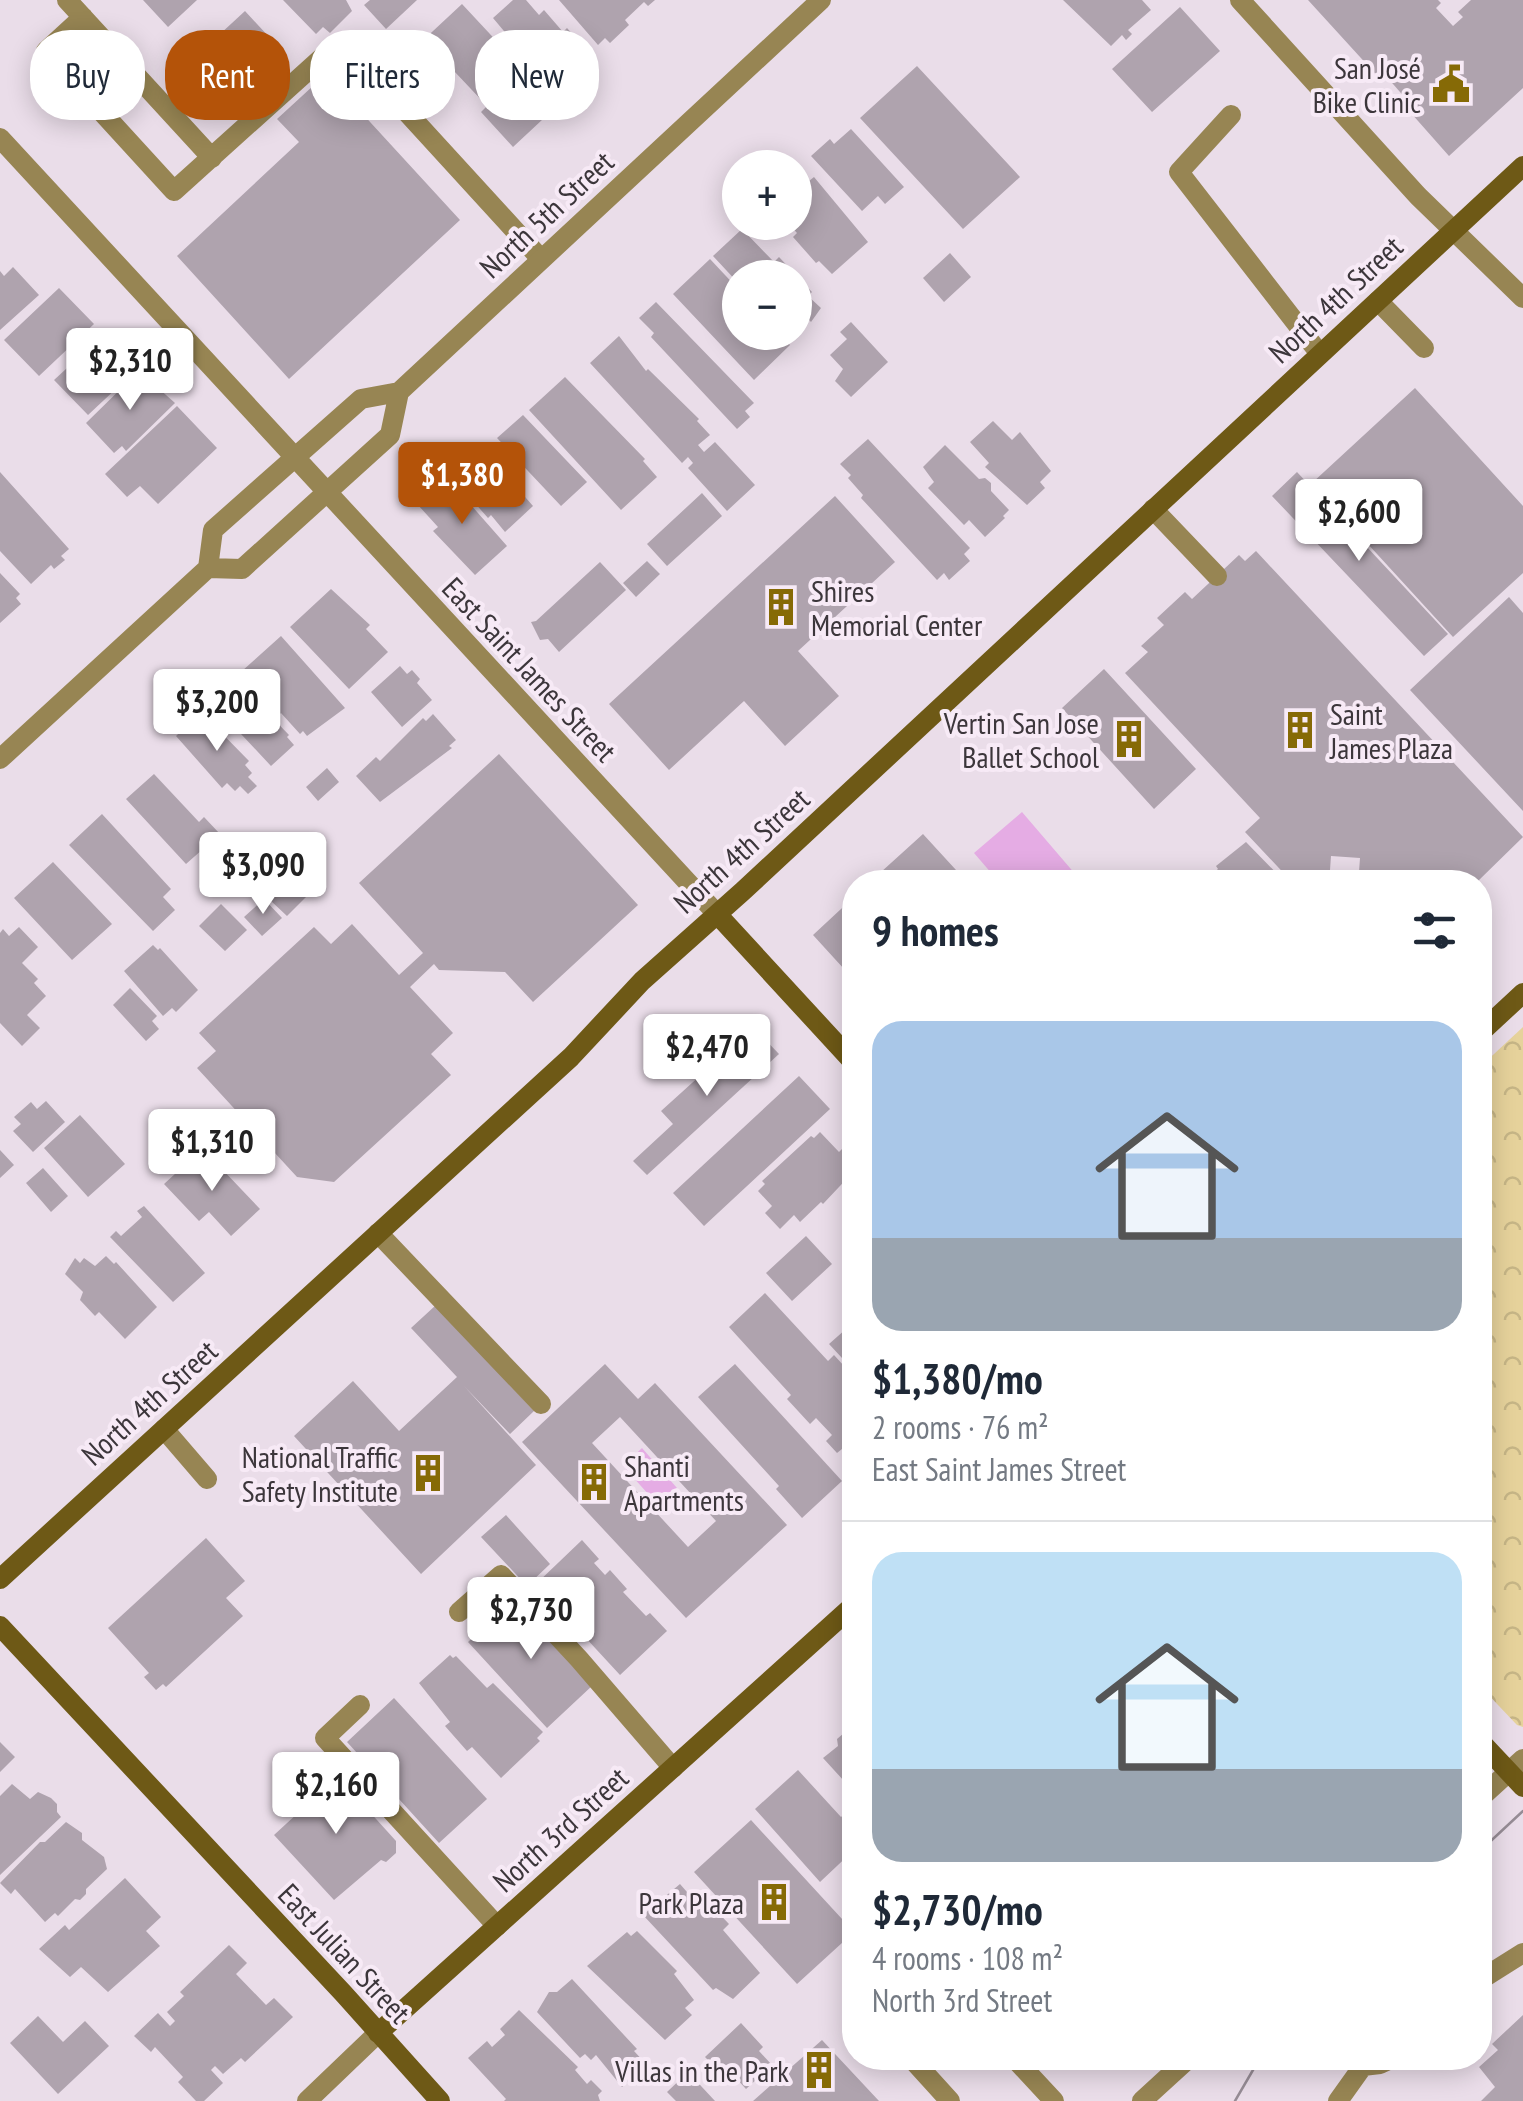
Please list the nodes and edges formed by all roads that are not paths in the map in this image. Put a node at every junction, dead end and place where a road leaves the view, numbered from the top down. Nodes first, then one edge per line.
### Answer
1 (67, 0) edge
2 (821, 0) edge
3 (1240, 0) edge
4 (83, 17) junction
5 (1232, 115) dead end
6 (0, 138) edge
7 (212, 158) junction
8 (1523, 166) edge
9 (1454, 229) junction
10 (541, 260) junction
11 (1523, 298) edge
12 (1378, 302) junction
13 (1424, 348) dead end
14 (1320, 354) junction
15 (399, 392) junction
16 (294, 458) junction
17 (326, 493) junction
18 (1153, 509) junction
19 (208, 568) junction
20 (1216, 576) dead end
21 (0, 760) edge
22 (717, 914) junction
23 (1523, 993) edge
24 (1492, 1022) edge
25 (842, 1050) edge
26 (378, 1233) junction
27 (541, 1404) dead end
28 (164, 1429) junction
29 (206, 1479) dead end
30 (0, 1578) edge
31 (459, 1612) dead end
32 (842, 1616) edge
33 (0, 1626) edge
34 (360, 1704) dead end
35 (1492, 1751) edge
36 (673, 1768) junction
37 (1518, 1773) edge
38 (1492, 1790) edge
39 (497, 1926) junction
40 (1523, 1953) edge
41 (1492, 1971) edge
42 (378, 2033) junction
43 (921, 2070) edge
44 (1025, 2070) edge
45 (1176, 2070) edge
46 (1357, 2070) edge
47 (1346, 2098) edge
48 (307, 2101) edge
49 (440, 2101) edge
50 (950, 2101) edge
51 (1054, 2101) edge
52 (1142, 2101) edge

1 - 4 street
2 - 10 street, North 5th Street
3 - 9 street
4 - 7 street
4 - 7 street
5 - 14 street
6 - 16 street, East Saint James Street
7 - 10 street
8 - 9 main road, North 4th Street
9 - 11 street
9 - 12 main road, North 4th Street
10 - 15 street, North 5th Street
12 - 13 street
12 - 14 main road, North 4th Street
14 - 18 main road, North 4th Street
15 - 16 street, North 5th Street
15 - 17 street
16 - 17 street, East Saint James Street
16 - 19 street, North 5th Street
17 - 19 street
17 - 22 street, East Saint James Street
18 - 20 street
18 - 22 main road, North 4th Street
19 - 21 street
22 - 25 main road, East Saint James Street
22 - 26 main road, North 4th Street
23 - 24 main road
26 - 27 street
26 - 28 main road, North 4th Street
28 - 29 street
28 - 30 main road, North 4th Street
31 - 36 street
32 - 36 main road, North 3rd Street
33 - 42 main road, East Julian Street
34 - 39 street
35 - 37 main road
36 - 39 main road, North 3rd Street
37 - 38 street
39 - 42 main road, North 3rd Street
40 - 41 street
42 - 48 street, North 3rd Street
42 - 49 main road, East Julian Street
43 - 50 street
44 - 51 street
45 - 52 street
46 - 47 street

